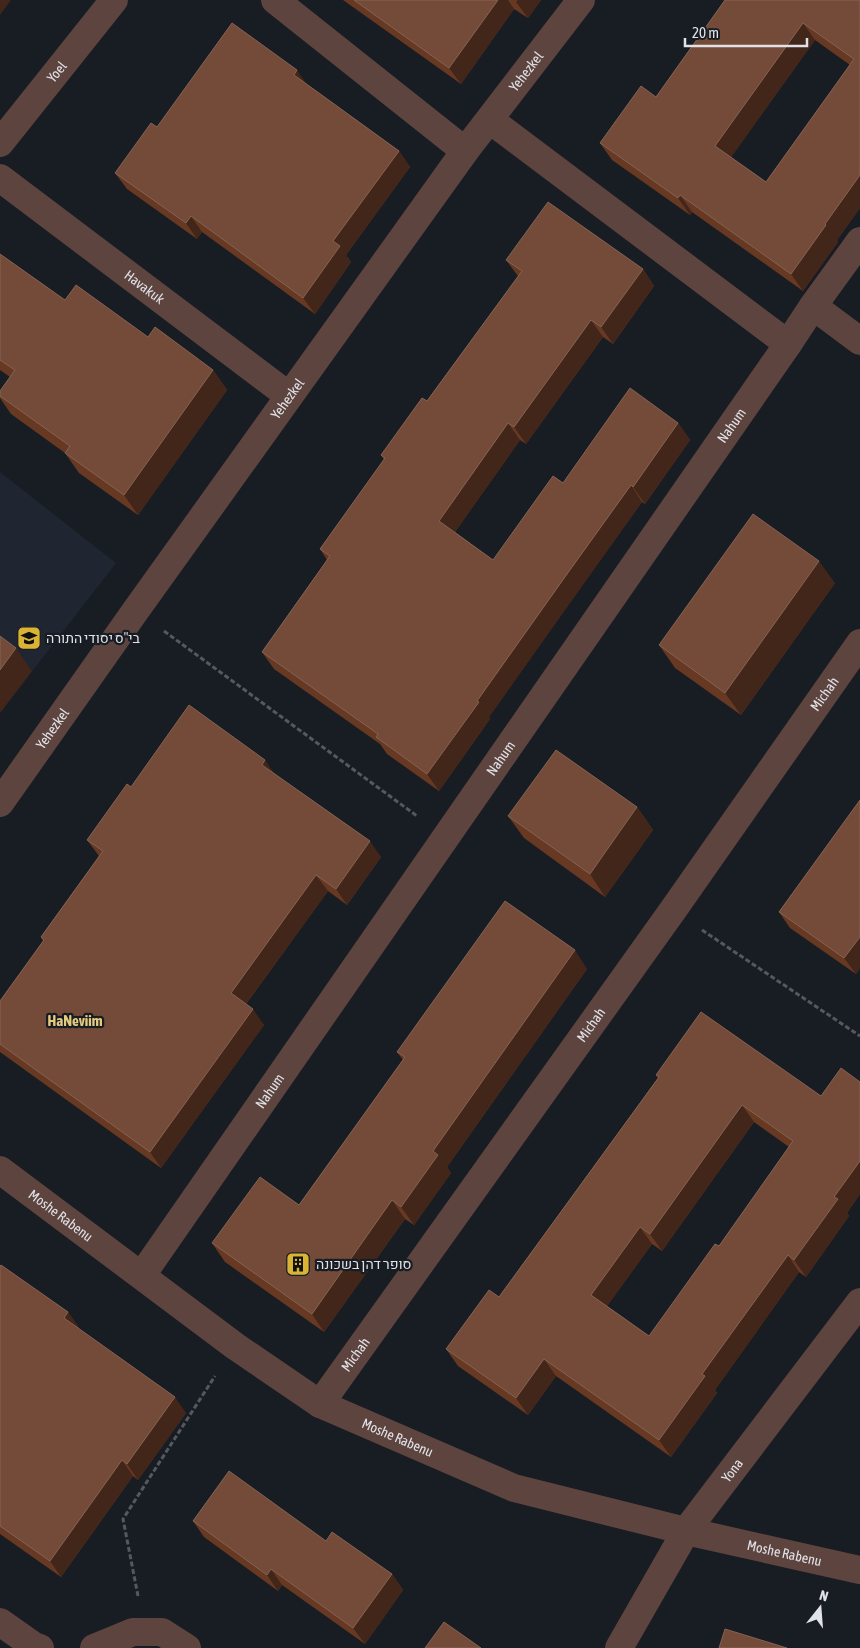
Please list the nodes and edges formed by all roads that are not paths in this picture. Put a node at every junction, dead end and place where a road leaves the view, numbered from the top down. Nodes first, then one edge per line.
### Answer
1 (114, 0) edge
2 (275, 0) edge
3 (581, 0) edge
4 (490, 120) junction
5 (0, 143) edge
6 (464, 150) junction
7 (0, 178) edge
8 (860, 241) edge
9 (813, 306) junction
10 (860, 341) edge
11 (788, 344) junction
12 (289, 396) junction
13 (860, 643) edge
14 (0, 803) edge
15 (0, 1170) edge
16 (142, 1275) junction
17 (860, 1302) edge
18 (320, 1404) junction
19 (686, 1531) junction
20 (860, 1570) edge
21 (0, 1622) edge
22 (40, 1648) edge
23 (94, 1648) edge
24 (187, 1648) edge
25 (619, 1648) edge

1 - 5 street, Yoel
2 - 6 street
3 - 4 street, Yehezkel
4 - 6 street, Yehezkel
4 - 11 street
6 - 12 street, Yehezkel
7 - 12 street, Havakuk
8 - 9 street, Nahum
9 - 10 street
9 - 11 street, Nahum
11 - 16 street, Nahum
12 - 14 street, Yehezkel
13 - 18 street, Michah
15 - 16 street, Moshe Rabenu
16 - 18 street, Moshe Rabenu
17 - 19 street, Yona
18 - 19 street, Moshe Rabenu
19 - 20 street, Moshe Rabenu
19 - 25 street, Yona
21 - 22 street
23 - 24 street

